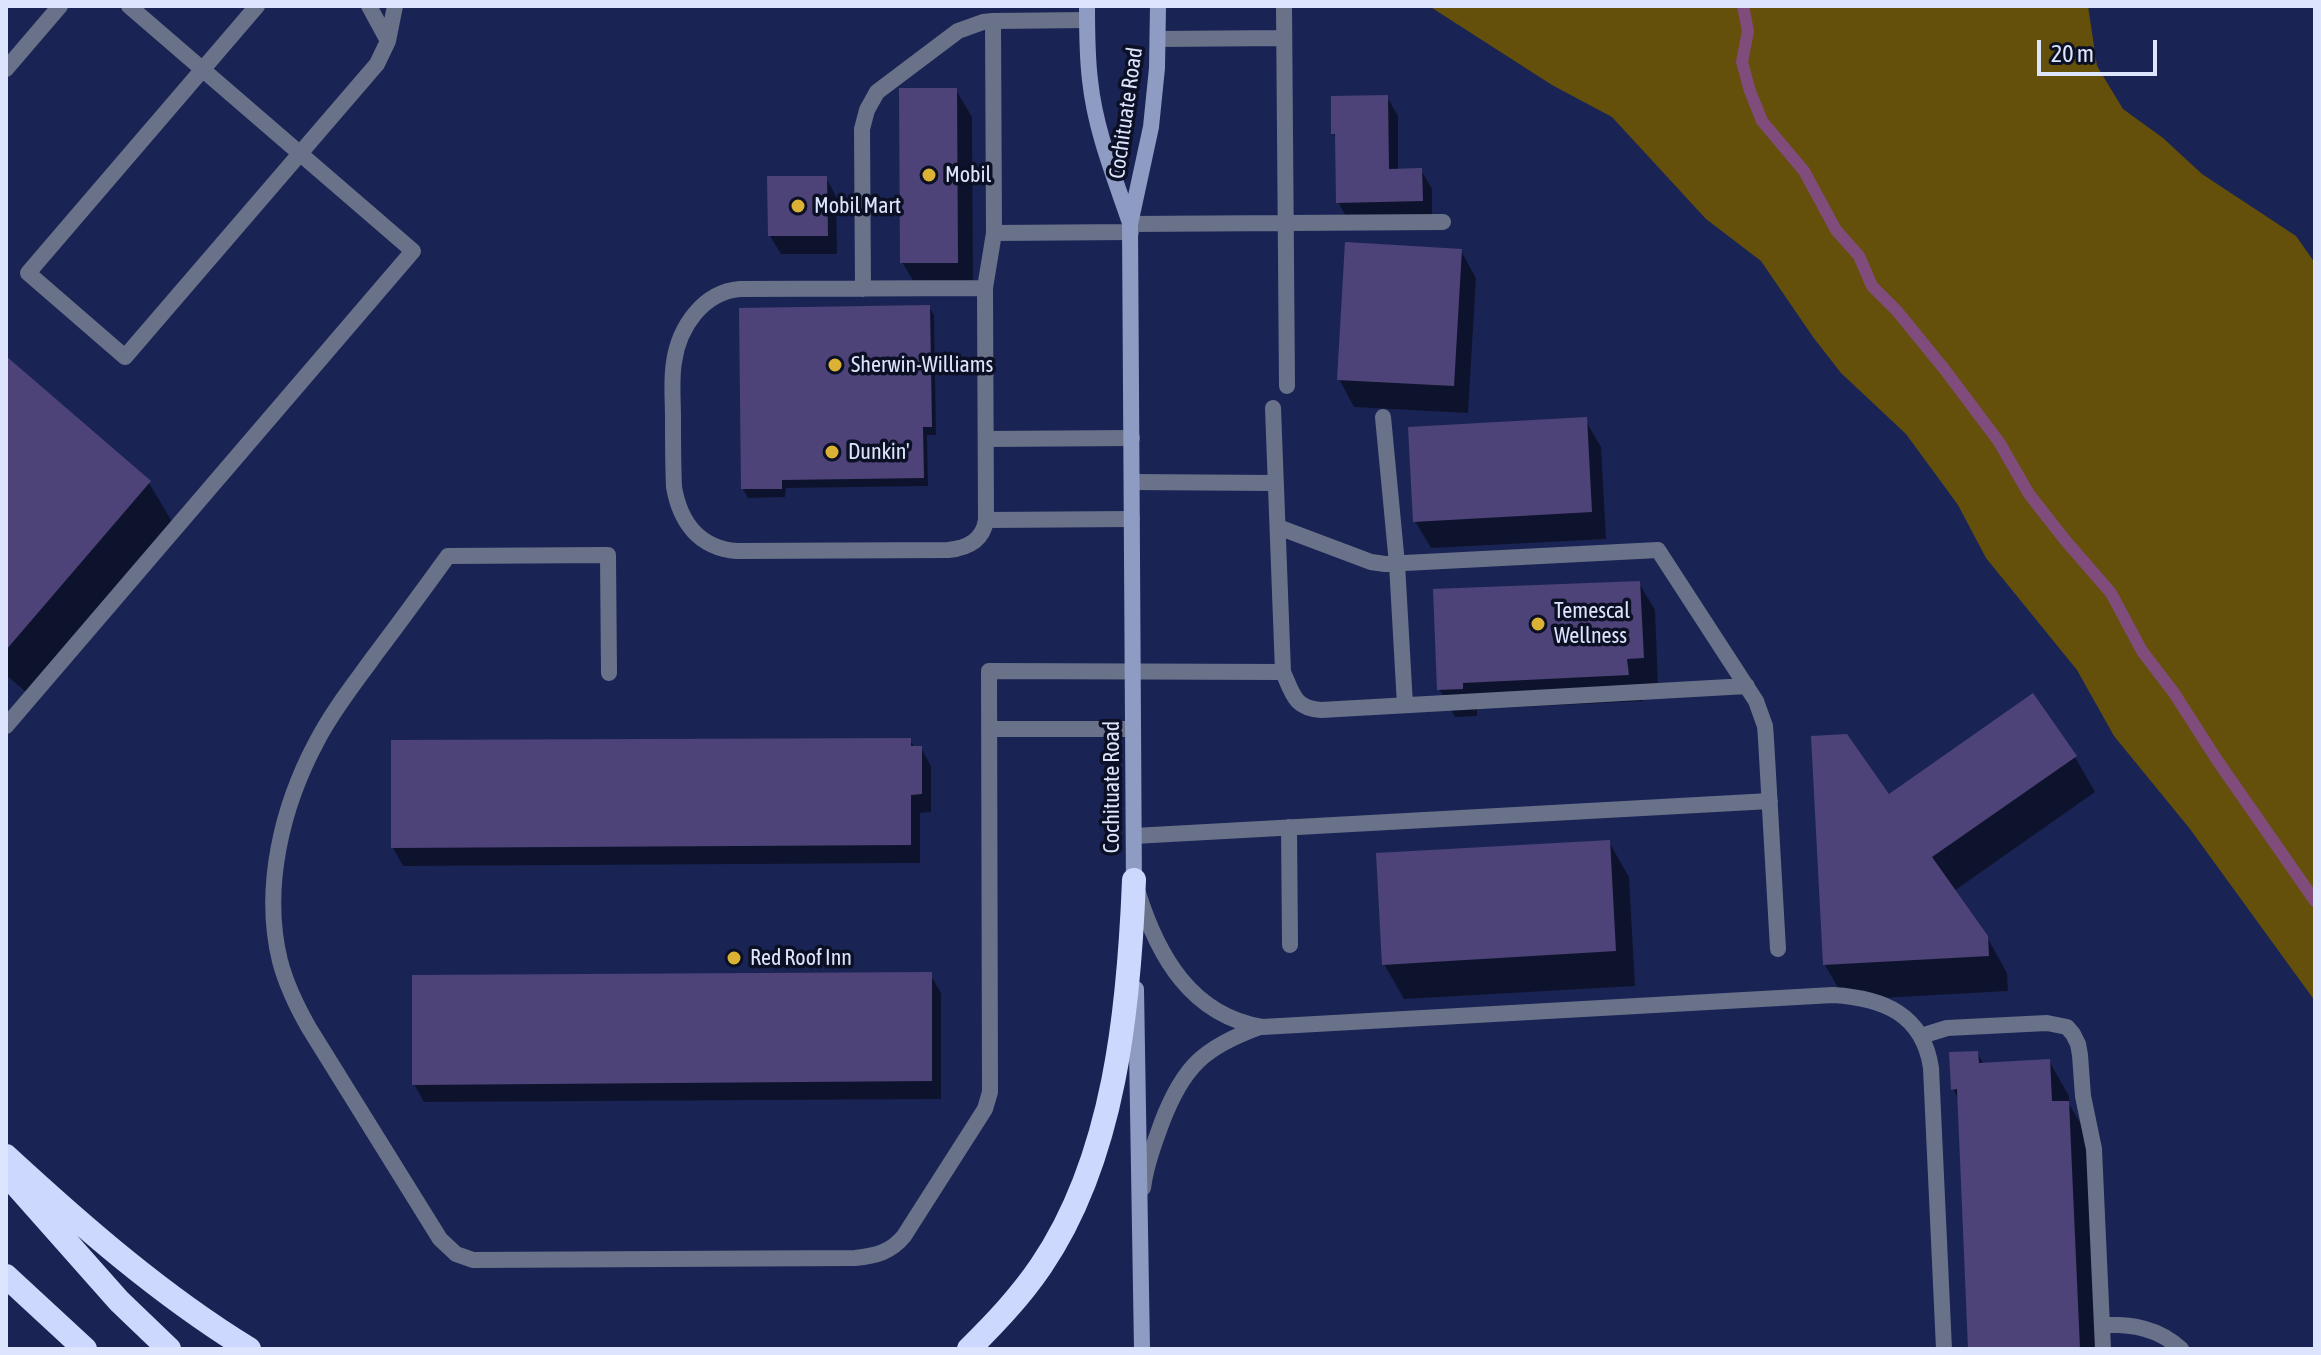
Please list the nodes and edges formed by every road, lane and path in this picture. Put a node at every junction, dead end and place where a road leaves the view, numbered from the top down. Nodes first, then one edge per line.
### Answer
1 (60, 6) edge
2 (129, 6) edge
3 (257, 6) edge
4 (369, 6) edge
5 (395, 6) edge
6 (1158, 6) edge
7 (1284, 6) edge
8 (1087, 13) edge
9 (993, 21) junction
10 (1284, 38) junction
11 (1158, 39) junction
12 (388, 41) junction
13 (6, 69) edge
14 (203, 69) junction
15 (300, 153) junction
16 (1443, 222) dead end
17 (1286, 223) junction
18 (1130, 228) junction
19 (994, 233) junction
20 (985, 288) junction
21 (863, 289) junction
22 (1287, 386) dead end
23 (1273, 408) dead end
24 (1383, 417) dead end
25 (1132, 438) junction
26 (986, 439) junction
27 (1132, 482) junction
28 (1275, 483) junction
29 (1132, 519) junction
30 (986, 520) junction
31 (1278, 527) junction
32 (1397, 564) junction
33 (1133, 670) junction
34 (1283, 672) junction
35 (609, 673) dead end
36 (1747, 686) junction
37 (1405, 705) junction
38 (6, 726) edge
39 (989, 729) junction
40 (1133, 729) junction
41 (1770, 801) junction
42 (1289, 827) junction
43 (1134, 836) junction
44 (1134, 880) junction
45 (1290, 945) dead end
46 (1778, 949) dead end
47 (1262, 1027) junction
48 (1921, 1036) junction
49 (6, 1156) edge
50 (6, 1173) edge
51 (1140, 1210) junction
52 (6, 1276) edge
53 (2102, 1325) junction
54 (83, 1349) edge
55 (169, 1349) edge
56 (249, 1349) edge
57 (969, 1349) edge
58 (1142, 1349) edge
59 (1944, 1349) edge
60 (2103, 1349) edge
61 (2181, 1349) edge

1 - 13 lane
2 - 14 lane
3 - 14 lane
4 - 12 lane
5 - 12 lane
6 - 11 main road, Cochituate Road
7 - 10 lane
8 - 9 lane
8 - 18 main road, Cochituate Road
9 - 19 lane
9 - 21 lane
10 - 11 lane
10 - 17 lane
11 - 18 main road, Cochituate Road
12 - 15 lane
14 - 15 lane
14 - 15 lane
15 - 38 lane
16 - 17 lane
17 - 18 lane
17 - 22 lane
18 - 19 lane
18 - 25 main road, Cochituate Road
19 - 20 lane
20 - 21 lane
20 - 26 lane
21 - 30 lane
23 - 28 lane
24 - 32 lane
25 - 26 lane
25 - 27 main road, Cochituate Road
26 - 30 lane
27 - 28 lane
27 - 29 main road, Cochituate Road
28 - 31 lane
29 - 30 lane
29 - 33 main road, Cochituate Road
31 - 32 lane
31 - 34 lane
32 - 36 lane
32 - 37 lane
33 - 34 lane
33 - 39 lane
33 - 40 main road, Cochituate Road
34 - 37 lane
35 - 39 lane
36 - 37 lane
36 - 41 lane
39 - 40 lane
40 - 43 main road, Cochituate Road
41 - 42 lane
41 - 46 lane
42 - 43 lane
42 - 45 lane
43 - 44 main road, Cochituate Road
44 - 47 lane
44 - 51 main road, Cochituate Road
44 - 57 highway
47 - 48 lane
47 - 51 lane
48 - 53 lane
48 - 59 lane
49 - 56 highway
50 - 55 highway
51 - 58 main road, Cochituate Road
52 - 54 highway
53 - 60 lane
53 - 61 lane

